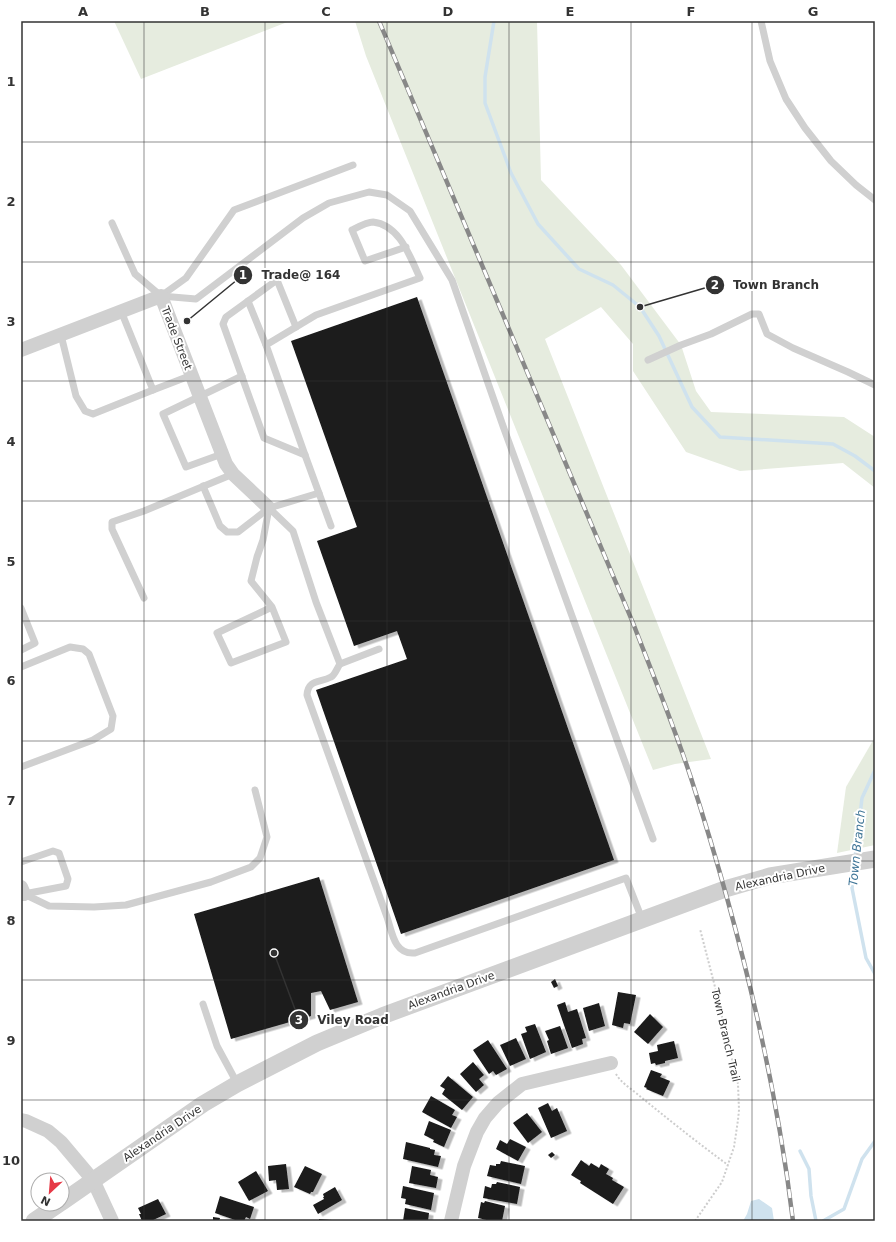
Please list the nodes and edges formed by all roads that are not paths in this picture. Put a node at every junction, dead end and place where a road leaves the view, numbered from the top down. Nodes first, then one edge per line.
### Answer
1 (762, 21) edge
2 (353, 165) dead end
3 (875, 200) edge
4 (112, 223) dead end
5 (406, 247) junction
6 (161, 296) junction
7 (248, 301) junction
8 (121, 311) junction
9 (296, 327) junction
10 (61, 335) junction
11 (266, 344) junction
12 (21, 350) edge
13 (648, 360) dead end
14 (192, 376) junction
15 (242, 376) junction
16 (875, 385) edge
17 (153, 390) junction
18 (200, 396) junction
19 (222, 454) junction
20 (305, 455) junction
21 (233, 474) junction
22 (203, 486) junction
23 (319, 493) junction
24 (269, 508) junction
25 (331, 526) dead end
26 (144, 598) dead end
27 (272, 607) junction
28 (21, 608) edge
29 (379, 649) dead end
30 (21, 650) edge
31 (340, 664) junction
32 (21, 667) edge
33 (21, 767) edge
34 (255, 790) dead end
35 (653, 839) dead end
36 (873, 859) edge
37 (21, 862) edge
38 (22, 893) edge
39 (642, 919) junction
40 (203, 1004) dead end
41 (611, 1063) road end
42 (237, 1084) junction
43 (21, 1120) edge
44 (93, 1180) junction
45 (70, 1196) edge
46 (47, 1212) edge
47 (34, 1221) edge
48 (112, 1221) edge
49 (452, 1221) edge

1 - 3 lane
2 - 6 lane
4 - 6 lane
5 - 5 lane
5 - 9 lane
6 - 8 street, Trade Street
6 - 14 street, Trade Street
6 - 35 lane
7 - 9 lane
7 - 11 lane
7 - 15 lane
8 - 10 street, Trade Street
8 - 17 lane
9 - 11 lane
10 - 12 street, Trade Street
10 - 17 lane
11 - 20 lane
13 - 16 lane
14 - 17 lane
14 - 18 street, Trade Street
15 - 18 lane
15 - 20 lane
18 - 19 street, Trade Street
18 - 19 lane
19 - 21 street, Trade Street
20 - 23 lane
21 - 22 lane
21 - 24 street, Trade Street
22 - 24 lane
22 - 26 lane
23 - 24 lane
23 - 25 lane
24 - 27 lane
24 - 31 lane
27 - 27 lane
28 - 30 lane
29 - 31 lane
31 - 39 lane
32 - 33 lane
34 - 38 lane
36 - 39 street, Alexandria Drive
37 - 38 lane
39 - 42 street, Alexandria Drive
40 - 42 lane
41 - 49 street
42 - 44 street, Alexandria Drive
43 - 44 street
44 - 45 street, Alexandria Drive
44 - 48 street
46 - 47 street

